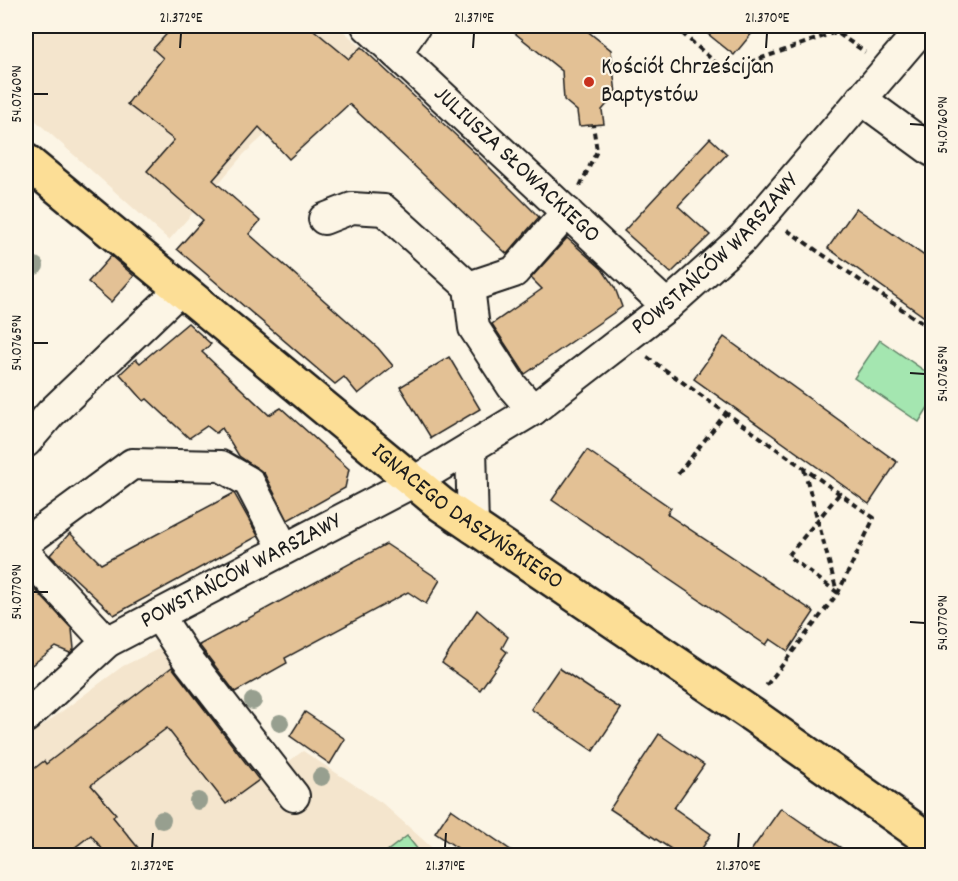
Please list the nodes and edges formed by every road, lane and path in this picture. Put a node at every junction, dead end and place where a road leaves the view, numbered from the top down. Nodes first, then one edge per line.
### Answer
1 (367, 26) edge
2 (415, 26) edge
3 (674, 26) edge
4 (924, 26) edge
5 (396, 53) junction
6 (868, 54) dead end
7 (861, 99) junction
8 (592, 125) dead end
9 (933, 151) edge
10 (26, 161) edge
11 (573, 200) junction
12 (324, 219) dead end
13 (781, 226) dead end
14 (469, 287) junction
15 (181, 289) junction
16 (667, 306) junction
17 (933, 330) edge
18 (646, 355) dead end
19 (532, 410) junction
20 (726, 413) junction
21 (26, 442) edge
22 (471, 447) junction
23 (804, 469) junction
24 (678, 474) dead end
25 (415, 481) junction
26 (840, 494) junction
27 (818, 520) junction
28 (473, 528) junction
29 (26, 542) edge
30 (285, 549) junction
31 (26, 554) edge
32 (837, 593) junction
33 (158, 615) junction
34 (107, 642) junction
35 (759, 696) dead end
36 (26, 717) edge
37 (294, 796) dead end
38 (933, 842) edge

1 - 5 street, JULIUSZA SŁOWACKIEGO
2 - 5 street
3 - 6 path
4 - 7 street, POWSTAŃCÓW WARSZAWY
5 - 11 street, JULIUSZA SŁOWACKIEGO
7 - 9 street
7 - 16 street, POWSTAŃCÓW WARSZAWY
8 - 11 path
10 - 15 main road, IGNACEGO DASZYŃSKIEGO
11 - 14 street
11 - 16 street, JULIUSZA SŁOWACKIEGO
12 - 14 street
13 - 17 path
14 - 19 street
15 - 21 street
15 - 25 main road, IGNACEGO DASZYŃSKIEGO
16 - 19 street, POWSTAŃCÓW WARSZAWY
18 - 20 path
19 - 22 street, POWSTAŃCÓW WARSZAWY
20 - 23 path
20 - 24 path
22 - 25 street, POWSTAŃCÓW WARSZAWY
22 - 28 street
23 - 26 path
23 - 27 path
25 - 28 main road, IGNACEGO DASZYŃSKIEGO
25 - 30 street, POWSTAŃCÓW WARSZAWY
26 - 27 path
26 - 32 path
27 - 32 path
27 - 32 path
28 - 38 main road, IGNACEGO DASZYŃSKIEGO
29 - 30 street
30 - 33 street, POWSTAŃCÓW WARSZAWY
31 - 34 street
32 - 35 path
33 - 34 street, POWSTAŃCÓW WARSZAWY
33 - 37 street
34 - 36 street, POWSTAŃCÓW WARSZAWY

